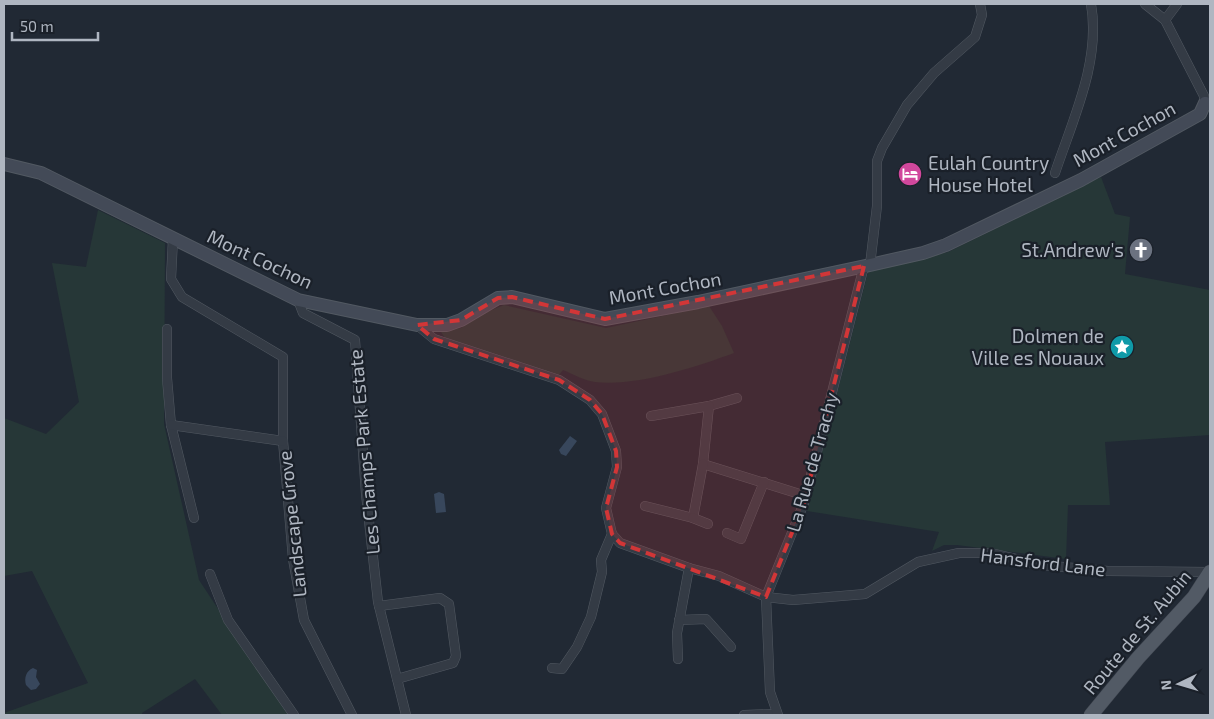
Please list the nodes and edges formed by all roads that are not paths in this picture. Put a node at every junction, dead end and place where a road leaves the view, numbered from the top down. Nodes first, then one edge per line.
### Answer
1 (980, 4) edge
2 (1091, 4) edge
3 (1145, 4) edge
4 (1177, 4) edge
5 (1165, 20) junction
6 (1208, 104) edge
7 (4, 164) edge
8 (1055, 172) dead end
9 (173, 239) junction
10 (867, 265) junction
11 (298, 300) junction
12 (418, 326) junction
13 (167, 329) dead end
14 (737, 398) dead end
15 (709, 406) junction
16 (651, 416) dead end
17 (171, 425) junction
18 (283, 441) junction
19 (703, 464) junction
20 (764, 482) junction
21 (806, 496) junction
22 (646, 506) dead end
23 (194, 518) dead end
24 (693, 518) junction
25 (708, 524) dead end
26 (727, 533) dead end
27 (612, 534) junction
28 (689, 568) junction
29 (1210, 572) edge
30 (210, 574) dead end
31 (766, 596) junction
32 (379, 606) junction
33 (679, 620) junction
34 (731, 647) dead end
35 (678, 660) dead end
36 (552, 668) dead end
37 (397, 679) junction
38 (777, 714) edge
39 (294, 715) edge
40 (352, 715) edge
41 (406, 715) edge
42 (744, 715) edge
43 (1090, 715) edge

1 - 10 street, La Rue de Trachy
2 - 8 street
3 - 5 street
4 - 5 street
5 - 6 street
6 - 10 main road, Mont Cochon
7 - 9 main road, Mont Cochon
9 - 11 main road, Mont Cochon
9 - 18 street, Landscape Grove
10 - 12 main road, Mont Cochon
10 - 21 street, La Rue de Trachy
11 - 12 main road, Mont Cochon
11 - 32 street, Les Champs Park Estate
12 - 27 street
13 - 17 street
14 - 15 street
15 - 16 street
15 - 19 street
17 - 18 street, Landscape Grove
17 - 23 street
18 - 40 street, Landscape Grove
19 - 20 street
19 - 24 street
20 - 21 street
20 - 26 street
21 - 31 street, La Rue de Trachy
22 - 24 street
24 - 25 street
27 - 28 street, Hansford Lane
27 - 36 street
28 - 31 street, Hansford Lane
28 - 33 street
29 - 31 street, Hansford Lane
29 - 43 main road, Route de St. Aubin
30 - 39 street
31 - 38 street, La Rue de Trachy
32 - 37 street, Les Champs Park Estate
32 - 37 street
33 - 34 street
33 - 35 street
37 - 41 street, Les Champs Park Estate
38 - 42 street

